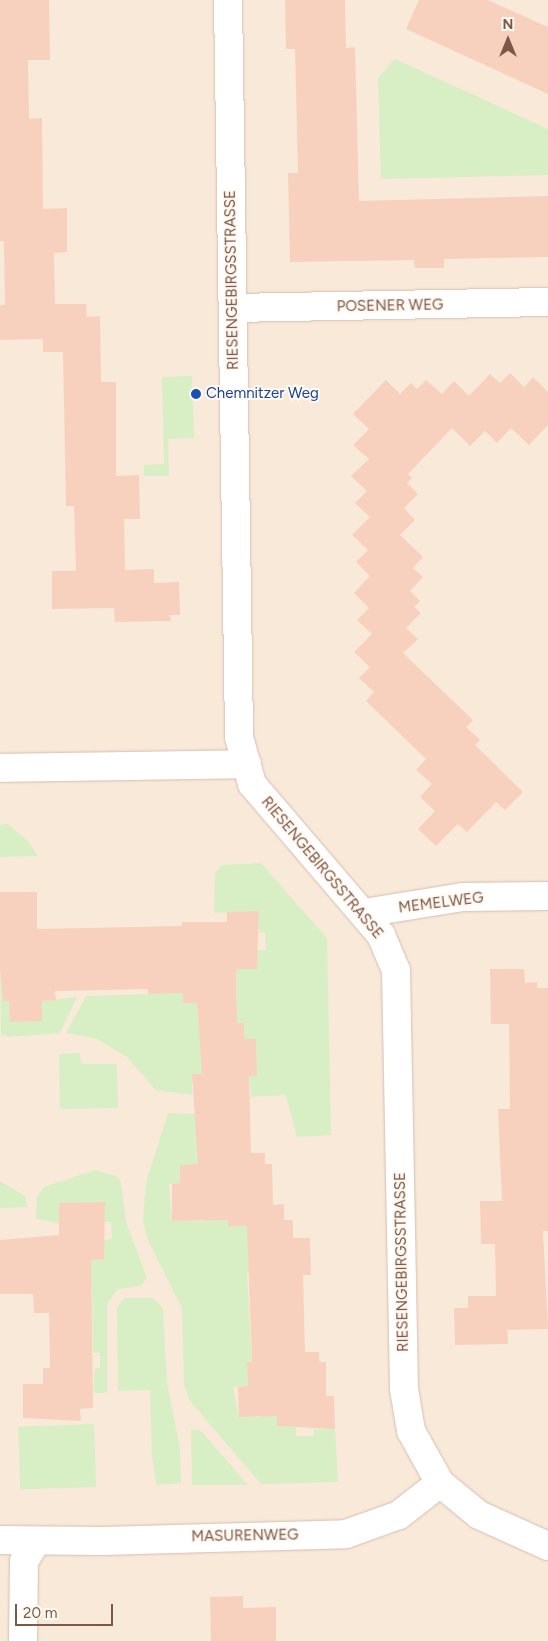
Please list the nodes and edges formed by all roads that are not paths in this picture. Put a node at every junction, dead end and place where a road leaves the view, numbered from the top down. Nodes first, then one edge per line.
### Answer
1 (228, 0) edge
2 (548, 302) edge
3 (232, 308) junction
4 (247, 764) junction
5 (0, 768) edge
6 (548, 896) edge
7 (364, 913) junction
8 (440, 1482) junction
9 (0, 1540) edge
10 (36, 1542) junction
11 (548, 1546) edge
12 (23, 1641) edge

1 - 3 street, RIESENGEBIRGSSTRASSE
2 - 3 street, POSENER WEG
3 - 4 street, RIESENGEBIRGSSTRASSE
4 - 5 street
4 - 7 street, RIESENGEBIRGSSTRASSE
6 - 7 street, MEMELWEG
7 - 8 street, RIESENGEBIRGSSTRASSE
8 - 10 street, MASURENWEG
8 - 11 street, RIESENGEBIRGSSTRASSE
9 - 10 street, MASURENWEG
10 - 12 street

